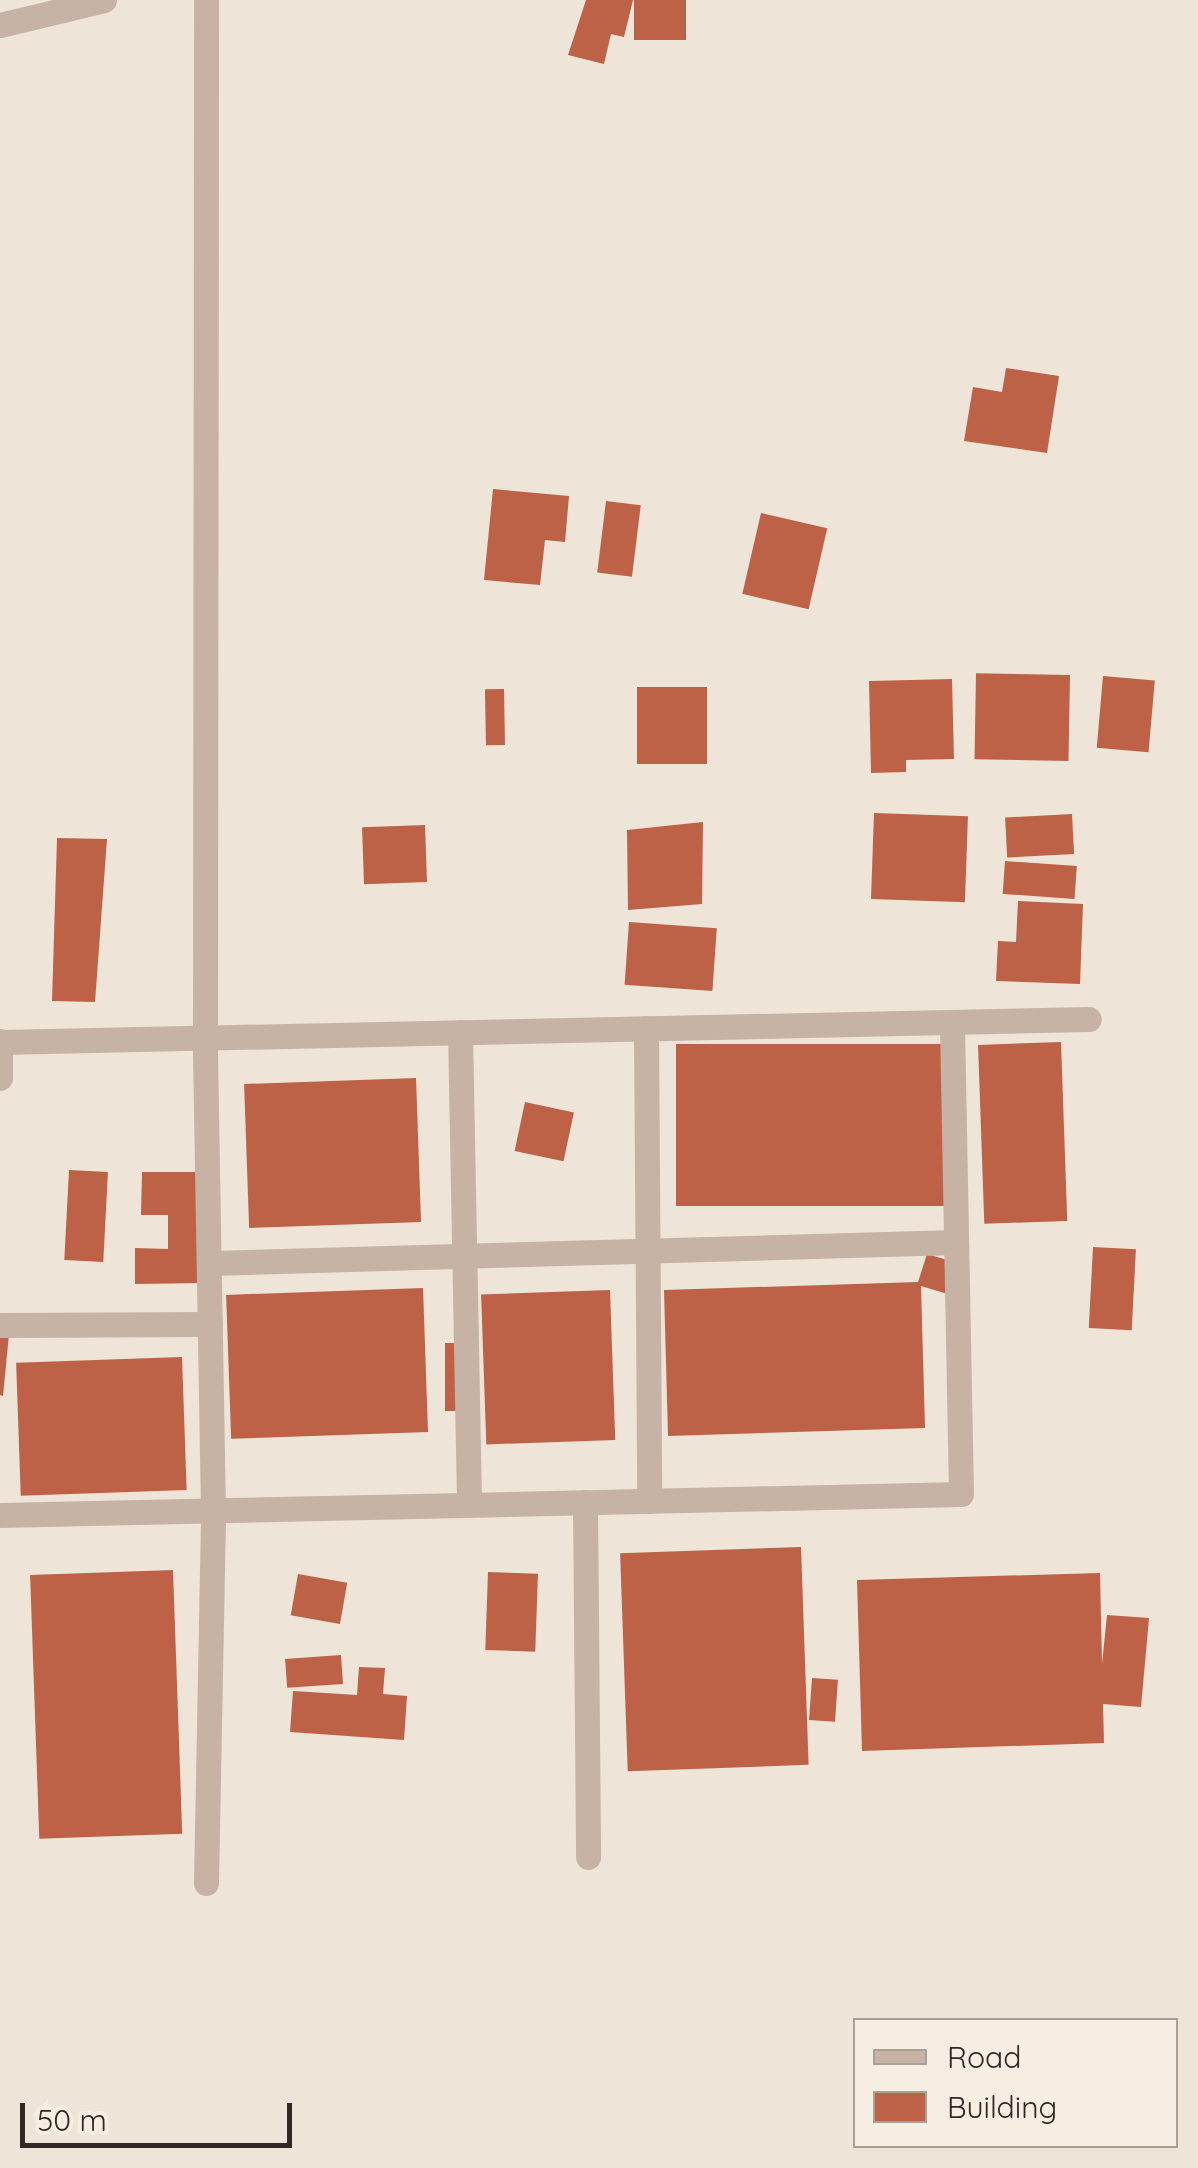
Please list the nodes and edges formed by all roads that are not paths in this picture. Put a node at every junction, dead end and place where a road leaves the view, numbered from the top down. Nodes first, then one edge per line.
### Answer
1 (104, 0) edge
2 (206, 0) edge
3 (0, 25) edge
4 (1089, 1019) dead end
5 (952, 1022) junction
6 (646, 1028) junction
7 (460, 1032) junction
8 (205, 1038) junction
9 (0, 1042) edge
10 (0, 1078) edge
11 (956, 1242) junction
12 (648, 1250) junction
13 (464, 1256) junction
14 (209, 1263) junction
15 (210, 1324) junction
16 (0, 1325) edge
17 (649, 1501) junction
18 (585, 1502) junction
19 (469, 1505) junction
20 (212, 1510) junction
21 (0, 1515) edge
22 (588, 1858) dead end
23 (206, 1883) dead end

1 - 3 street
2 - 8 street
4 - 5 street
5 - 6 street
5 - 11 street
6 - 7 street
6 - 12 street
7 - 8 street
7 - 13 street
8 - 9 street
8 - 14 street
9 - 10 street
11 - 12 street
11 - 17 street
12 - 13 street
12 - 17 street
13 - 14 street
13 - 19 street
14 - 15 street
15 - 16 street
15 - 20 street
17 - 18 street
18 - 19 street
18 - 22 street
19 - 20 street
20 - 21 street
20 - 23 street

